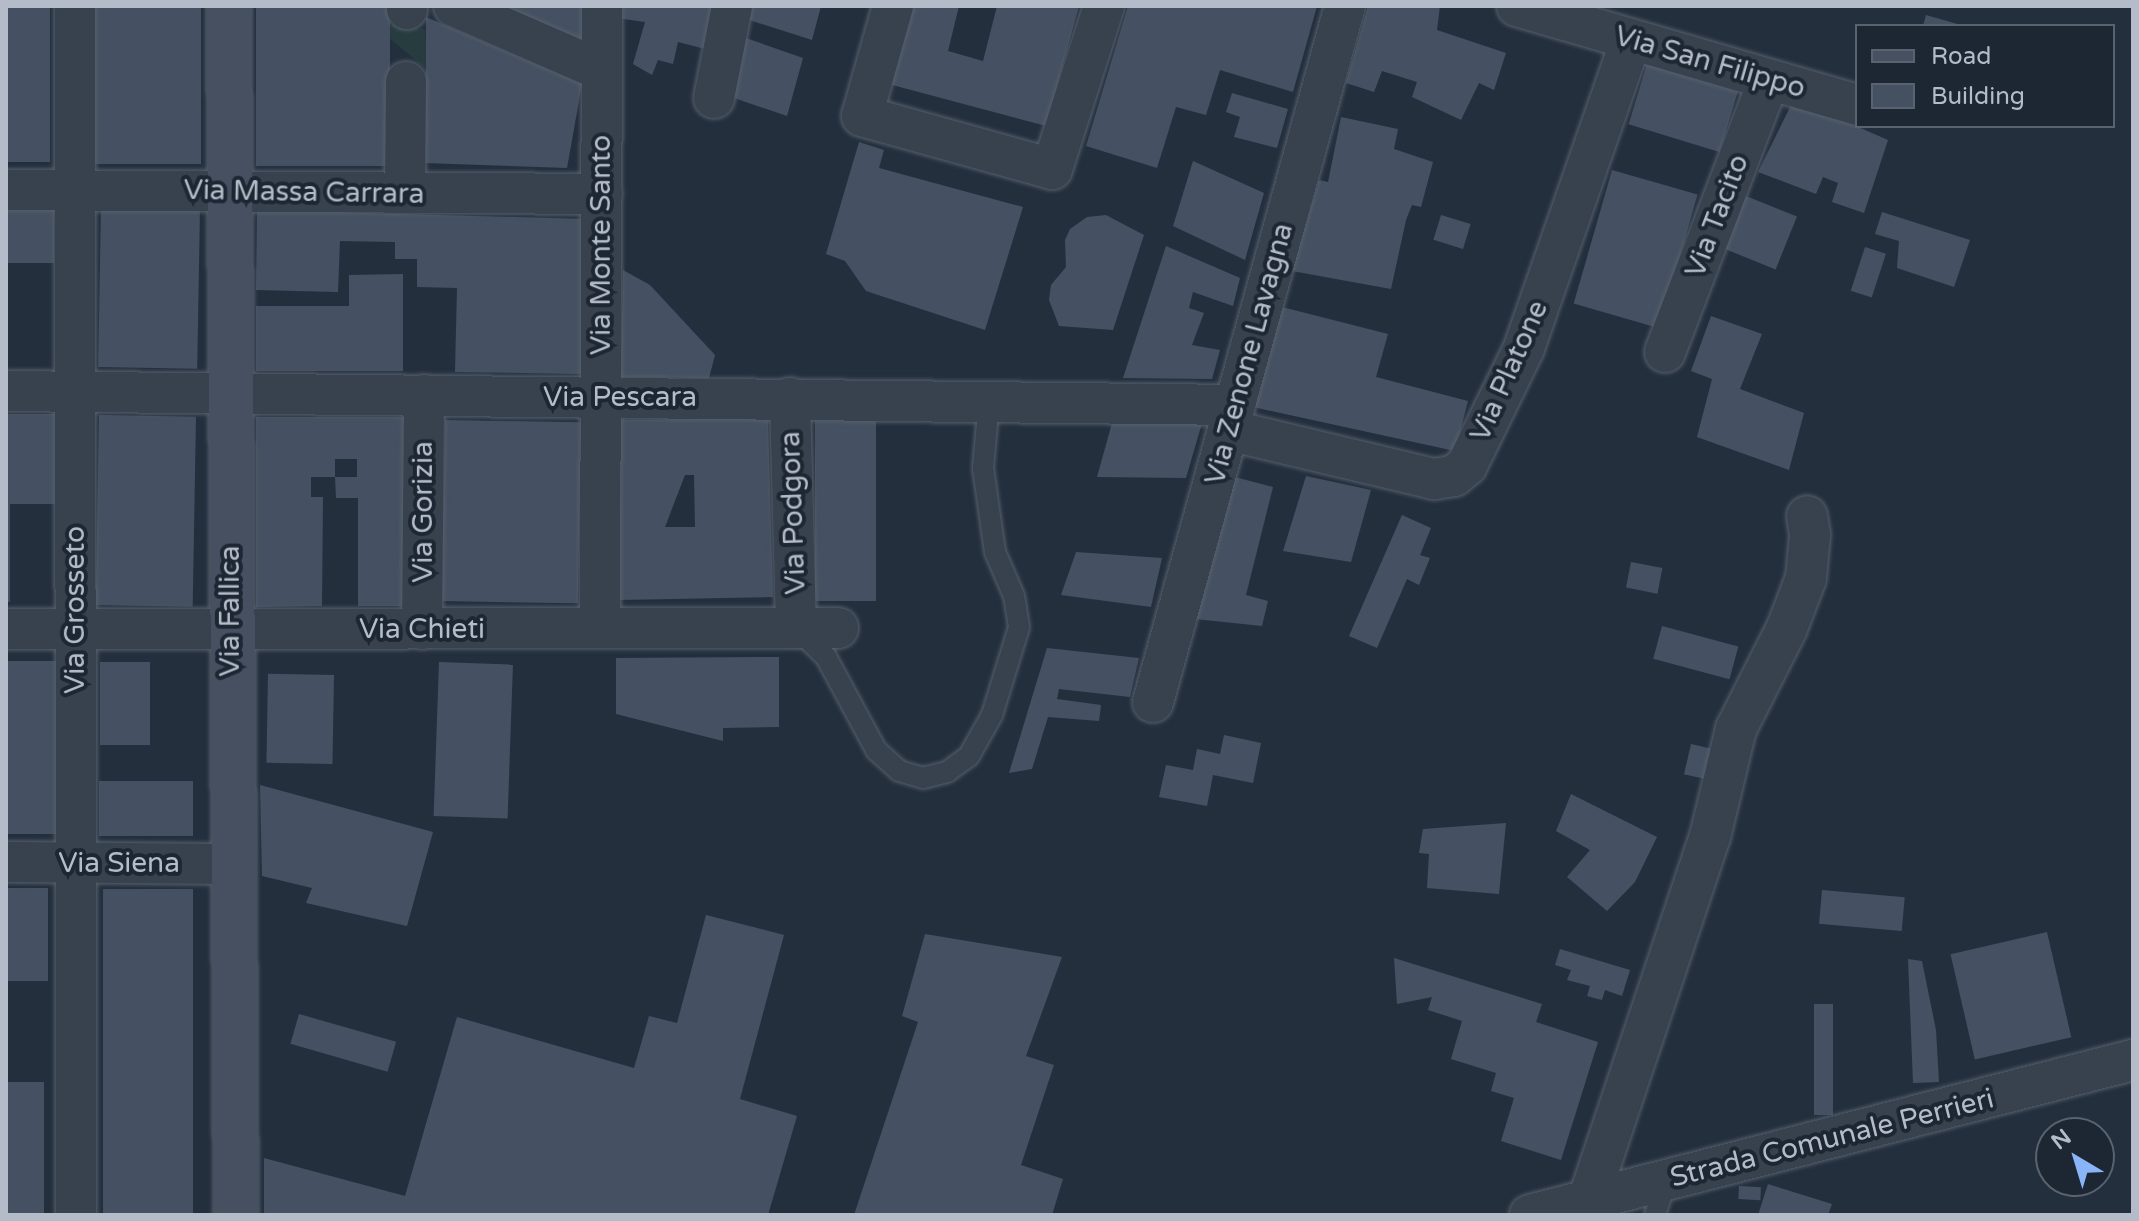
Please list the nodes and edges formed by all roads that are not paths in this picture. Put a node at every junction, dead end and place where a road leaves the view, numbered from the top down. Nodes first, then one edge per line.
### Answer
1 (75, 6) edge
2 (229, 6) edge
3 (454, 6) edge
4 (602, 6) edge
5 (732, 6) edge
6 (893, 6) edge
7 (1104, 6) edge
8 (1345, 6) edge
9 (1517, 6) edge
10 (1585, 16) edge
11 (1631, 40) junction
12 (601, 70) junction
13 (1769, 80) junction
14 (406, 82) dead end
15 (714, 98) dead end
16 (1855, 104) edge
17 (6, 190) edge
18 (75, 190) junction
19 (228, 191) junction
20 (405, 193) junction
21 (602, 194) junction
22 (1665, 352) dead end
23 (6, 391) edge
24 (75, 392) junction
25 (229, 393) junction
26 (424, 395) junction
27 (601, 397) junction
28 (790, 398) junction
29 (989, 401) junction
30 (1231, 417) junction
31 (1807, 516) dead end
32 (600, 628) junction
33 (796, 628) junction
34 (838, 628) dead end
35 (6, 629) edge
36 (75, 629) junction
37 (231, 629) junction
38 (422, 629) junction
39 (1153, 702) dead end
40 (6, 862) edge
41 (76, 863) junction
42 (231, 864) junction
43 (2133, 1060) edge
44 (1661, 1197) edge
45 (1589, 1198) junction
46 (76, 1215) edge
47 (236, 1215) edge
48 (1530, 1215) edge

1 - 18 street, Via Grosseto
2 - 19 street, Via Fallica
3 - 12 street
4 - 12 street, Via Monte Santo
5 - 15 street
6 - 7 street
8 - 30 street, Via Zenone Lavagna
9 - 10 street, Via San Filippo
10 - 11 street, Via San Filippo
11 - 13 street, Via San Filippo
11 - 30 street, Via Platone
12 - 21 street, Via Monte Santo
13 - 16 street, Via San Filippo
13 - 22 street, Via Tacito
14 - 20 street
17 - 18 street, Via Massa Carrara
18 - 19 street, Via Massa Carrara
18 - 24 street, Via Grosseto
19 - 20 street, Via Massa Carrara
19 - 25 street, Via Fallica
20 - 21 street, Via Massa Carrara
21 - 27 street, Via Monte Santo
23 - 24 street, Via Pescara
24 - 25 street, Via Pescara
24 - 36 street, Via Grosseto
25 - 26 street, Via Pescara
25 - 37 street, Via Fallica
26 - 27 street, Via Pescara
26 - 38 street, Via Gorizia
27 - 28 street, Via Pescara
27 - 32 street, Via Monte Santo
28 - 29 street, Via Pescara
28 - 33 street, Via Podgora
29 - 30 street, Via Pescara
29 - 33 lane
30 - 39 street, Via Zenone Lavagna
31 - 45 street
32 - 33 street, Via Chieti
32 - 38 street, Via Chieti
33 - 34 street, Via Chieti
35 - 36 street, Via Chieti
36 - 37 street, Via Chieti
36 - 41 street, Via Grosseto
37 - 38 street, Via Chieti
37 - 42 street, Via Fallica
40 - 41 street, Via Siena
41 - 42 street, Via Siena
41 - 46 street, Via Grosseto
42 - 47 street, Via Fallica
43 - 44 street, Strada Comunale Perrieri
44 - 45 street, Strada Comunale Perrieri
45 - 48 street, Strada Comunale Perrieri

